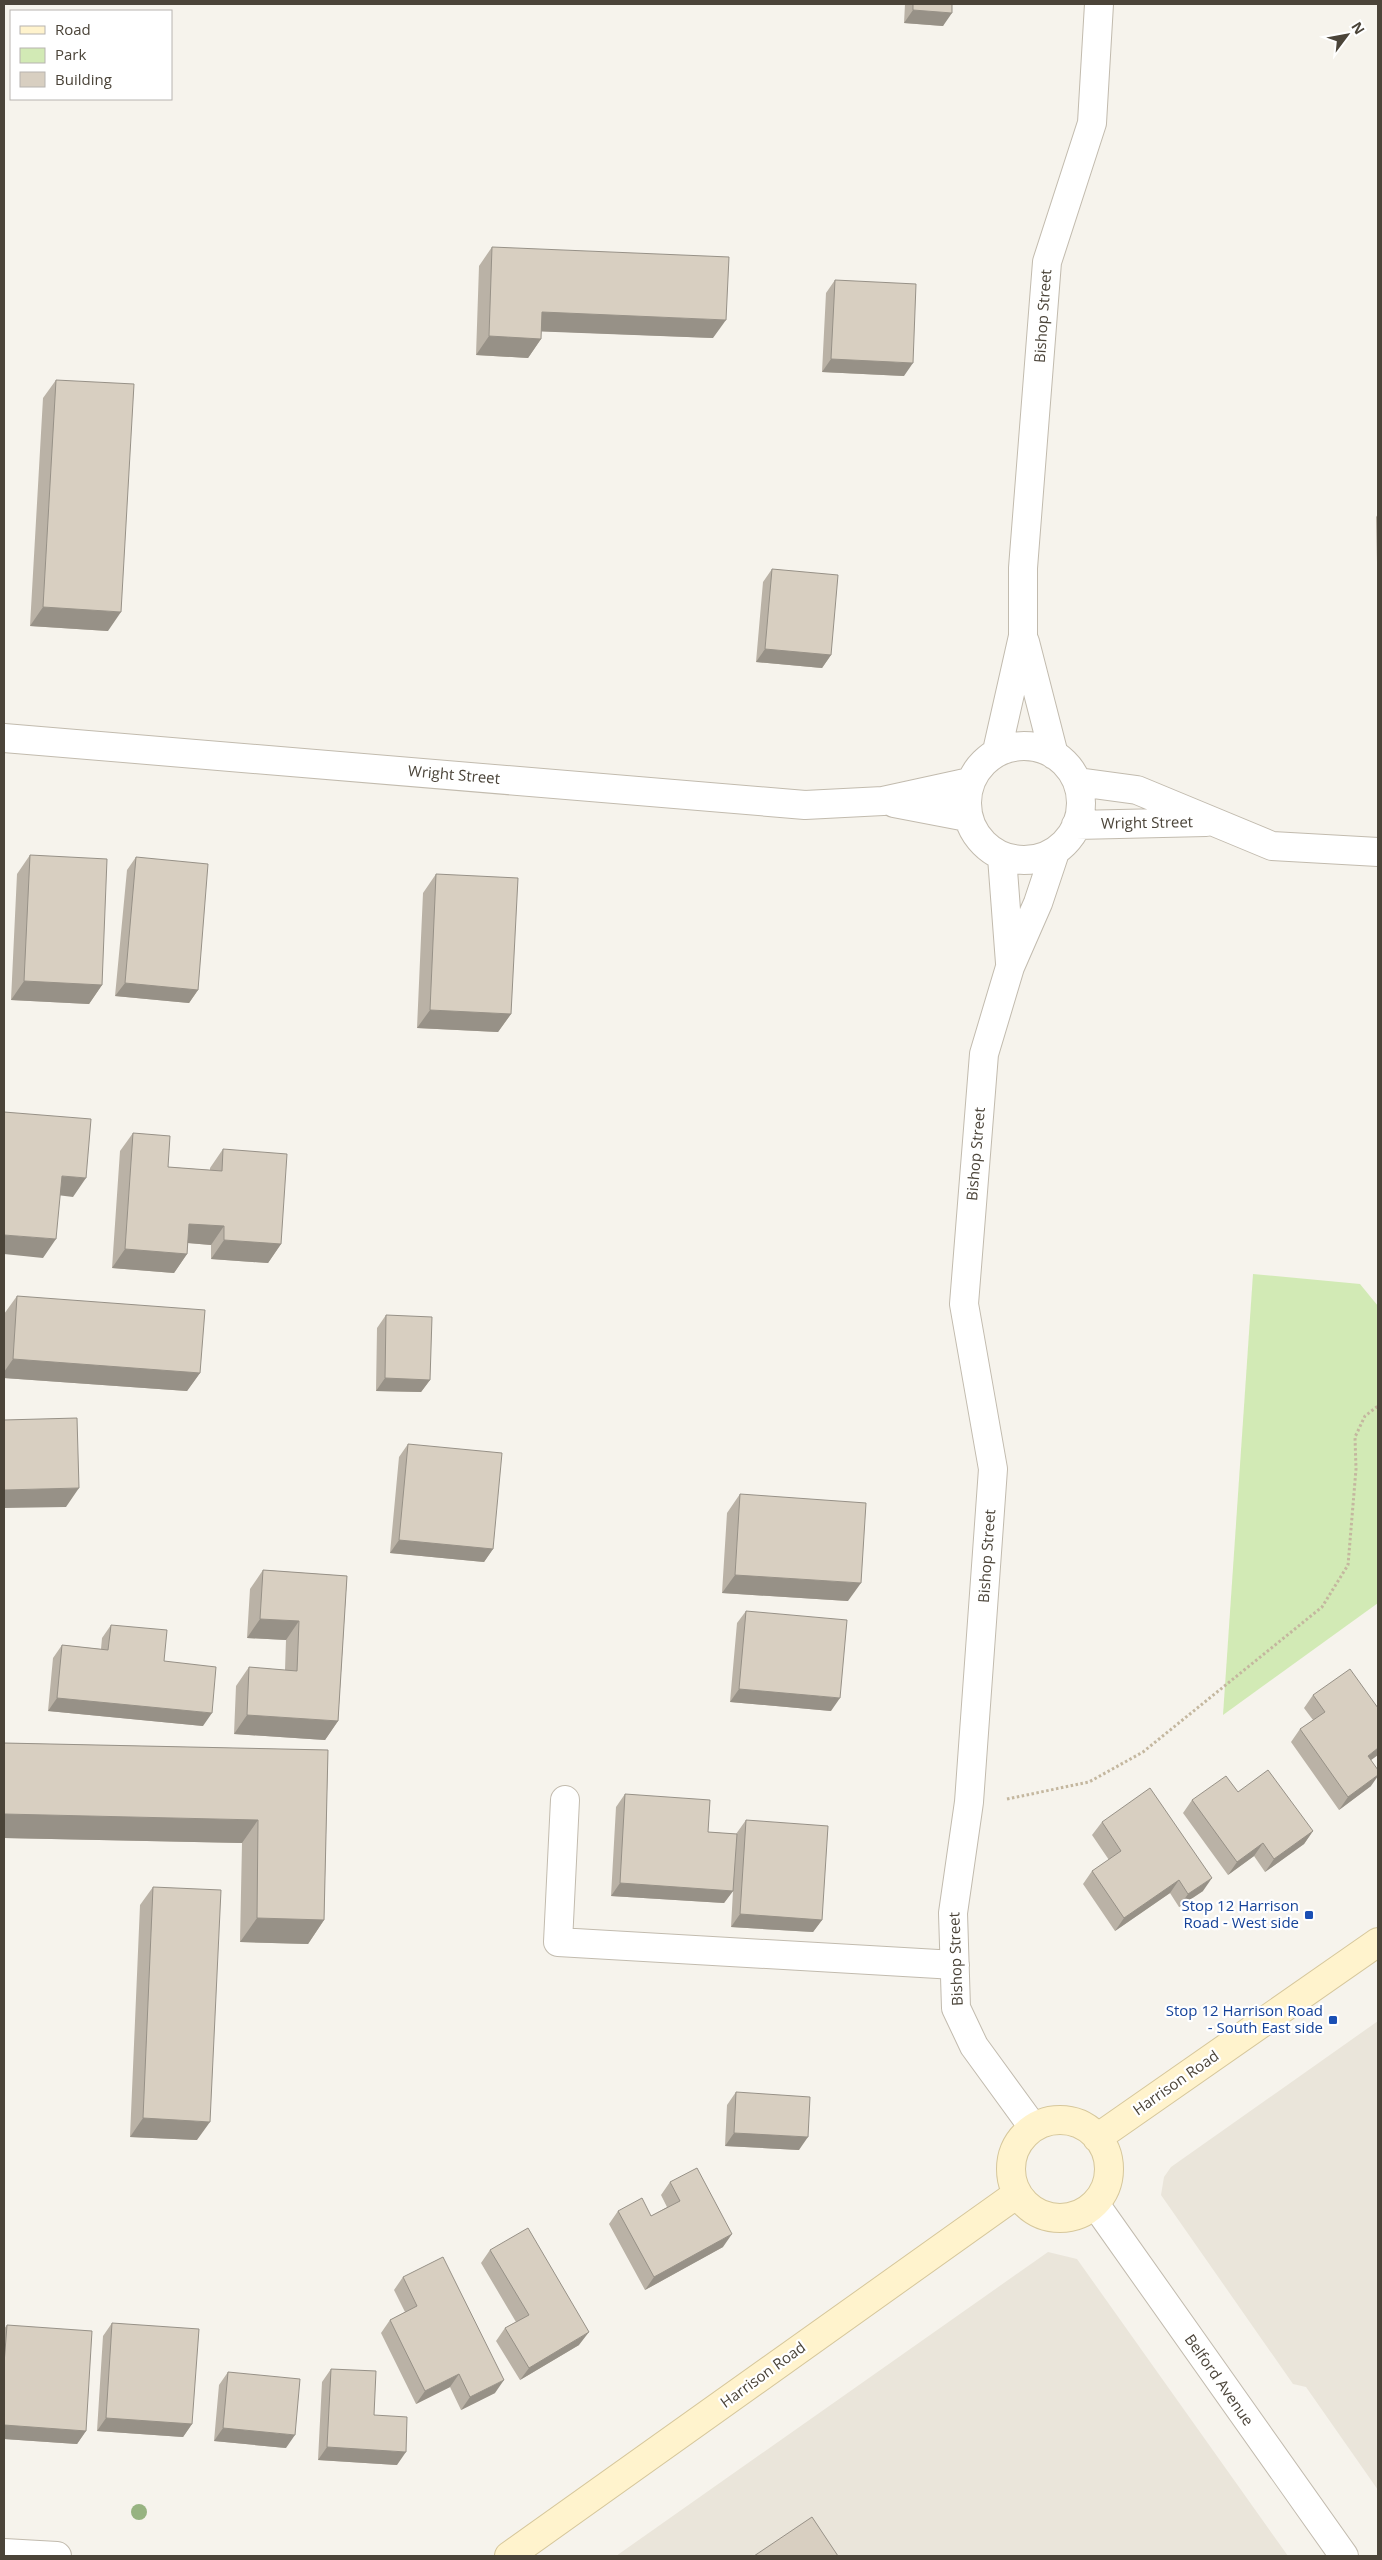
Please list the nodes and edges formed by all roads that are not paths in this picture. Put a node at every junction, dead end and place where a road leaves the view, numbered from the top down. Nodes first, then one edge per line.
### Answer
1 (1099, 4) edge
2 (1024, 636) junction
3 (11, 736) edge
4 (997, 751) junction
5 (1054, 755) junction
6 (970, 782) junction
7 (1078, 782) junction
8 (883, 801) junction
9 (967, 817) junction
10 (1217, 822) junction
11 (1076, 825) junction
12 (1055, 852) junction
13 (1378, 852) edge
14 (1002, 857) junction
15 (1010, 968) junction
16 (566, 1800) dead end
17 (1378, 1942) edge
18 (955, 1965) junction
19 (1034, 2127) junction
20 (1097, 2138) junction
21 (1017, 2194) junction
22 (1095, 2204) junction
23 (4, 2553) edge
24 (57, 2556) edge
25 (509, 2556) edge
26 (1344, 2556) edge

1 - 2 street, Bishop Street
2 - 4 street, Bishop Street
2 - 5 street, Bishop Street
3 - 8 street, Wright Street
4 - 5 street
4 - 6 street
5 - 7 street
6 - 8 street, Wright Street
6 - 9 street
7 - 10 street, Wright Street
7 - 11 street
8 - 9 street, Wright Street
9 - 14 street
10 - 11 street, Wright Street
10 - 13 street, Wright Street
11 - 12 street
12 - 14 street
12 - 15 street, Bishop Street
14 - 15 street, Bishop Street
15 - 18 street, Bishop Street
16 - 18 street
17 - 20 street, Harrison Road
18 - 19 street, Bishop Street
19 - 20 street
19 - 21 street
20 - 22 street
21 - 22 street
21 - 25 street, Harrison Road
22 - 26 street, Belford Avenue
23 - 24 street

